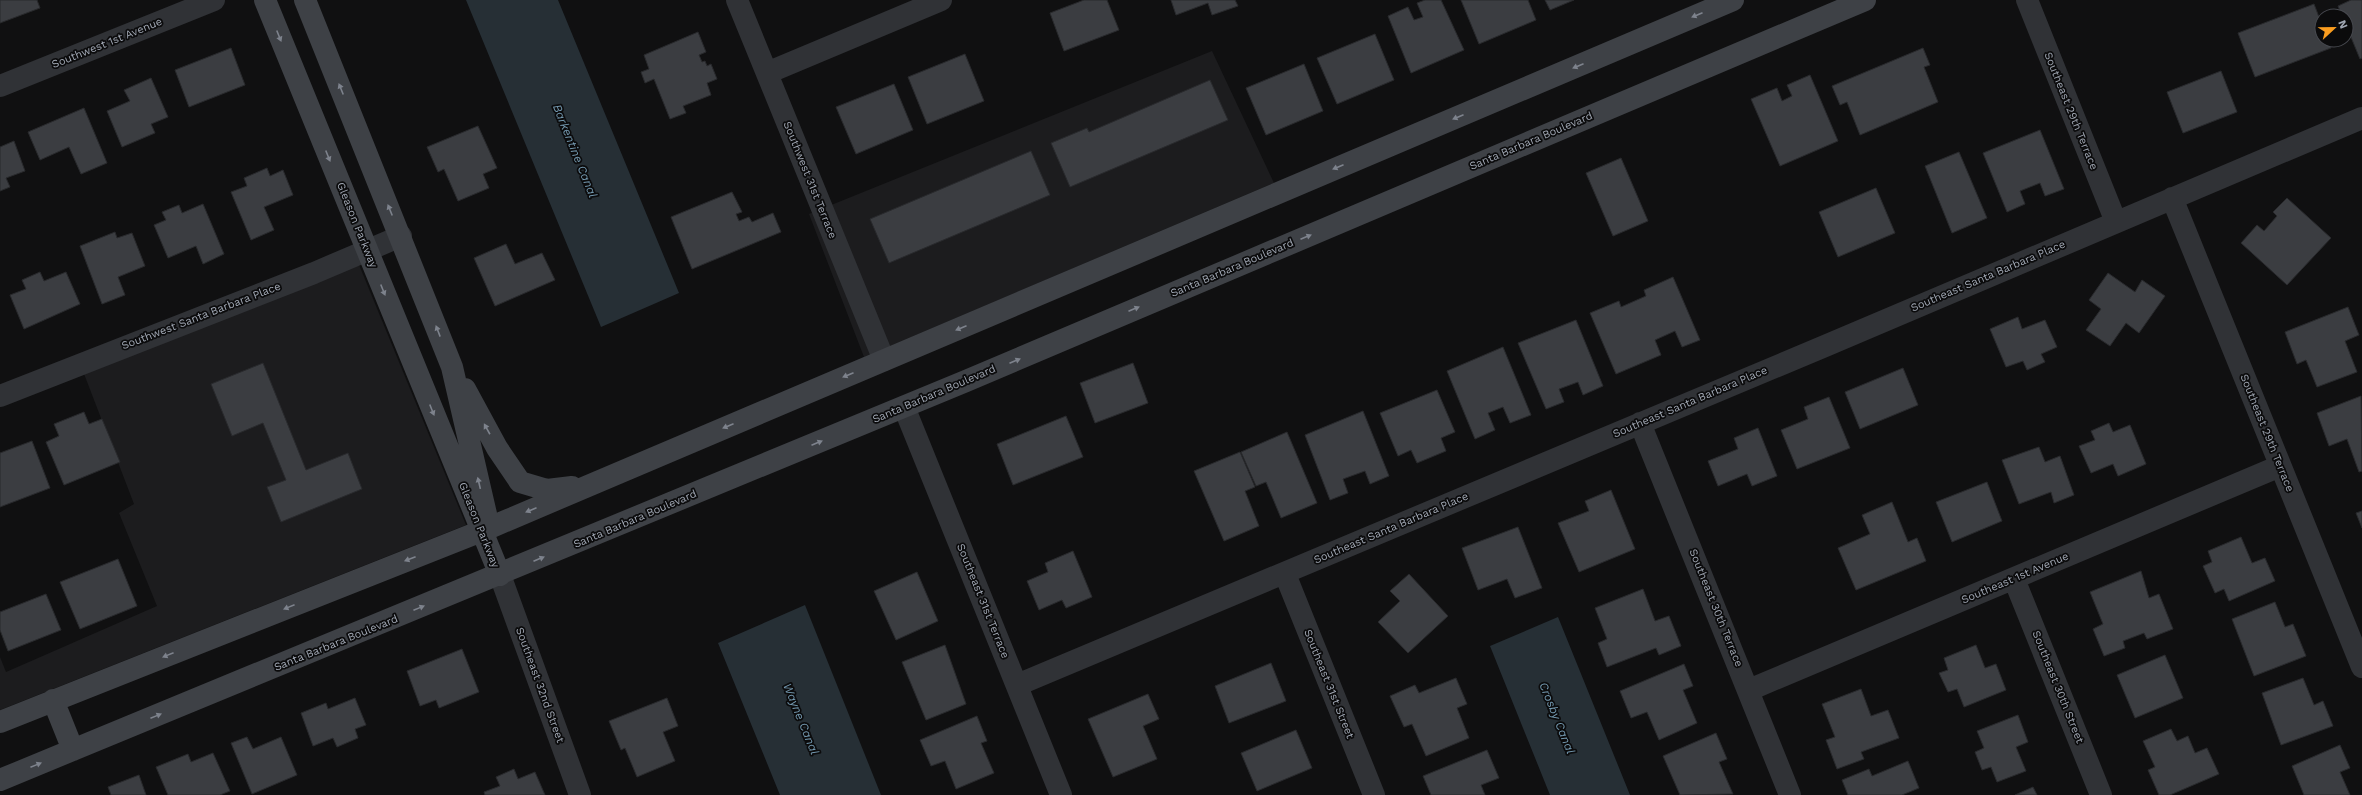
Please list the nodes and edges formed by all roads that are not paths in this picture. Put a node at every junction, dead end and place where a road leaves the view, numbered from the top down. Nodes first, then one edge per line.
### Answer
1 (214, 0) edge
2 (265, 0) edge
3 (305, 0) edge
4 (737, 0) edge
5 (941, 0) edge
6 (1733, 0) edge
7 (1865, 0) edge
8 (2027, 0) edge
9 (767, 73) junction
10 (0, 86) edge
11 (2362, 118) edge
12 (2172, 198) junction
13 (2116, 222) junction
14 (401, 236) junction
15 (367, 250) junction
16 (884, 360) junction
17 (452, 367) junction
18 (0, 396) edge
19 (904, 407) junction
20 (1640, 423) junction
21 (2280, 466) junction
22 (592, 484) junction
23 (485, 529) junction
24 (1285, 574) junction
25 (500, 575) junction
26 (2014, 579) junction
27 (2362, 667) edge
28 (1017, 685) junction
29 (1749, 690) junction
30 (53, 700) junction
31 (0, 722) edge
32 (73, 750) junction
33 (0, 780) edge
34 (580, 795) edge
35 (1061, 795) edge
36 (1374, 795) edge
37 (1790, 795) edge
38 (2101, 795) edge

1 - 10 street, Southwest 1st Avenue
2 -> 15 main road, Gleason Parkway
14 -> 3 main road, Gleason Parkway
4 - 9 street, Southwest 31st Terrace
5 - 9 street
6 -> 16 main road
19 -> 7 main road, Santa Barbara Boulevard
8 - 13 street, Southeast 29th Terrace
9 - 16 street, Southwest 31st Terrace
11 - 12 street, Southeast Santa Barbara Place
12 - 13 street, Southeast Santa Barbara Place
12 - 21 street, Southeast 29th Terrace
13 - 20 street, Southeast Santa Barbara Place
14 - 15 street, Southwest Santa Barbara Place
17 -> 14 main road, Gleason Parkway
15 - 18 street, Southwest Santa Barbara Place
15 -> 23 main road, Gleason Parkway
16 -> 22 main road
22 -> 17 main road
23 -> 17 main road, Gleason Parkway
25 -> 19 main road, Santa Barbara Boulevard
19 - 28 street, Southeast 31st Terrace
20 - 24 street, Southeast Santa Barbara Place
20 - 29 street, Southeast 30th Terrace
21 - 26 street, Southeast 1st Avenue
21 - 27 street, Southeast 29th Terrace
22 -> 23 main road
23 - 25 main road, Gleason Parkway
23 -> 30 main road
24 - 28 street, Southeast Santa Barbara Place
24 - 36 street, Southeast 31st Street
32 -> 25 main road, Santa Barbara Boulevard
25 - 34 street, Southeast 32nd Street
26 - 29 street, Southeast 1st Avenue
26 - 38 street, Southeast 30th Street
28 - 35 street, Southeast 31st Terrace
29 - 37 street, Southeast 30th Terrace
30 - 31 main road
30 - 32 main road
33 -> 32 main road, Santa Barbara Boulevard

